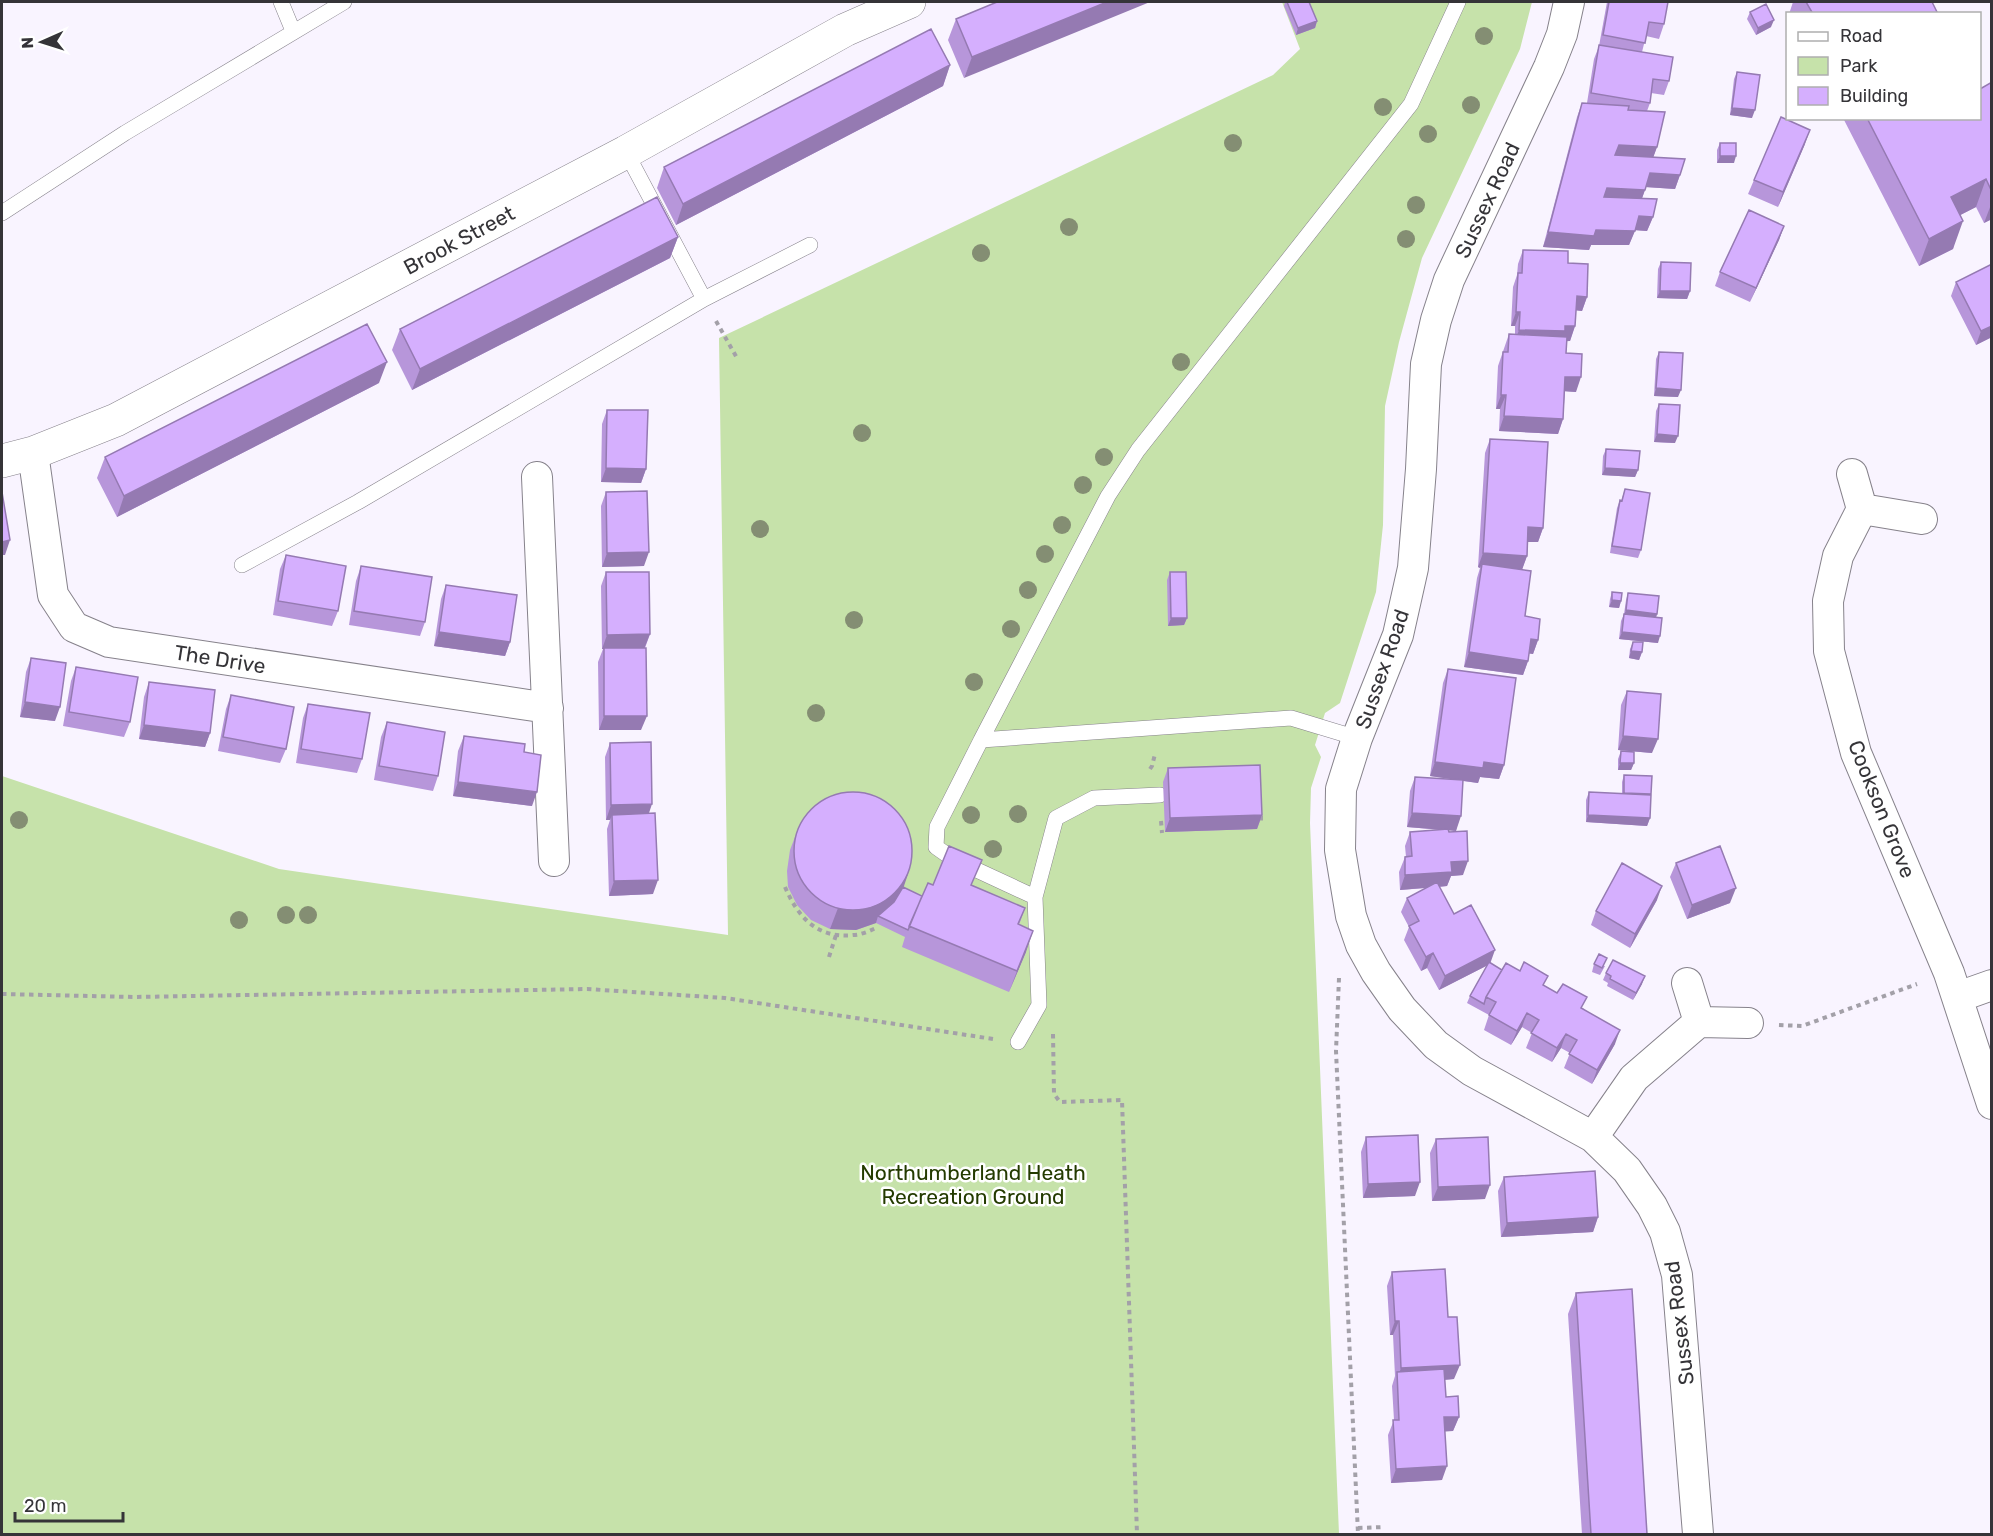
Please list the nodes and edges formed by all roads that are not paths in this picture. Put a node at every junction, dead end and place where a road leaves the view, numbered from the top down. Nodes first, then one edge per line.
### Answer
1 (281, 2) edge
2 (344, 2) edge
3 (909, 2) edge
4 (1458, 2) edge
5 (1569, 2) edge
6 (293, 31) junction
7 (626, 152) junction
8 (2, 213) edge
9 (810, 245) dead end
10 (704, 299) junction
11 (33, 453) junction
12 (2, 461) edge
13 (1852, 474) dead end
14 (537, 477) dead end
15 (1863, 509) junction
16 (1922, 519) dead end
17 (242, 565) dead end
18 (548, 708) junction
19 (1357, 738) junction
20 (981, 740) junction
21 (1160, 795) road end
22 (554, 861) dead end
23 (1035, 897) junction
24 (1687, 983) dead end
25 (1953, 985) junction
26 (1992, 985) edge
27 (1699, 1022) junction
28 (1748, 1023) road end
29 (1018, 1042) road end
30 (1992, 1104) edge
31 (1593, 1137) junction
32 (1698, 1534) edge

1 - 6 lane
2 - 6 lane
3 - 7 street, Brook Street
4 - 20 lane
5 - 19 street, Sussex Road
6 - 8 lane
7 - 10 lane
7 - 11 street, Brook Street
9 - 10 lane
10 - 17 lane
11 - 12 street, Brook Street
11 - 18 street, The Drive
13 - 15 street
14 - 18 street
15 - 16 street
15 - 25 street, Cookson Grove
18 - 22 street
19 - 20 lane
19 - 31 street, Sussex Road
20 - 23 lane
21 - 23 lane
23 - 29 lane
24 - 27 street
25 - 26 street
25 - 30 street, Cookson Grove
27 - 28 street
27 - 31 street
31 - 32 street, Sussex Road

